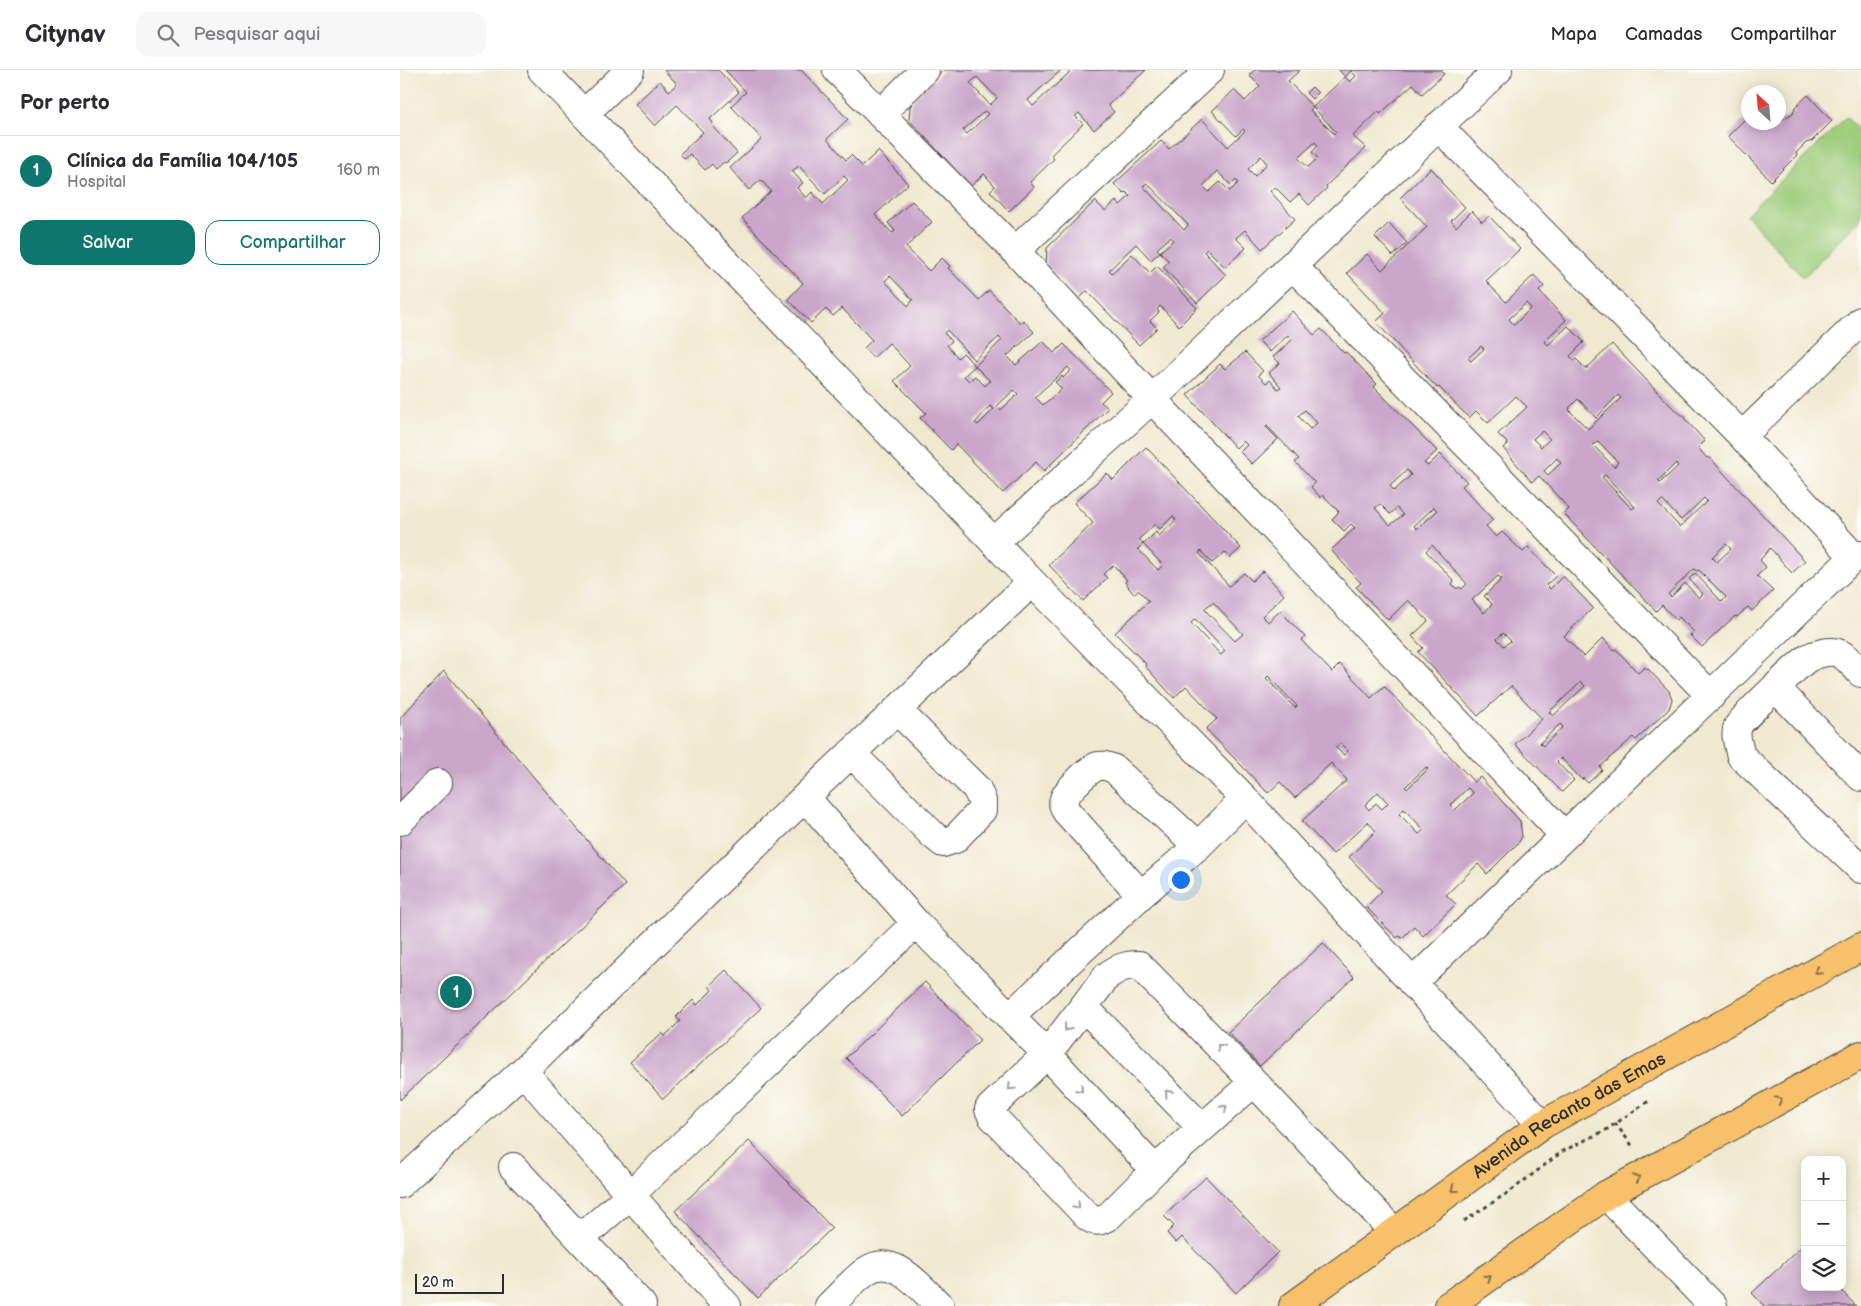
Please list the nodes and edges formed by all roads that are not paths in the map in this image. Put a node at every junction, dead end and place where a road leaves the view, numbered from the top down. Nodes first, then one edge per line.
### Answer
1 (542, 70) edge
2 (630, 70) edge
3 (837, 70) edge
4 (925, 70) edge
5 (1210, 70) edge
6 (1498, 70) edge
7 (584, 114) junction
8 (880, 114) junction
9 (1438, 126) junction
10 (1015, 251) junction
11 (1292, 265) junction
12 (1861, 321) edge
13 (1152, 398) junction
14 (1742, 436) junction
15 (994, 542) junction
16 (1858, 556) edge
17 (1032, 582) junction
18 (1861, 673) edge
19 (1776, 688) junction
20 (1711, 696) junction
21 (897, 710) junction
22 (851, 753) junction
23 (1861, 777) edge
24 (438, 784) dead end
25 (805, 797) junction
26 (1245, 799) junction
27 (400, 821) edge
28 (1564, 835) junction
29 (1198, 846) junction
30 (1861, 869) edge
31 (1141, 896) junction
32 (916, 923) junction
33 (1861, 948) edge
34 (1412, 983) junction
35 (1084, 1007) junction
36 (1009, 1017) junction
37 (1046, 1054) junction
38 (1861, 1055) edge
39 (523, 1071) junction
40 (1254, 1082) junction
41 (1542, 1125) junction
42 (1202, 1128) junction
43 (513, 1167) dead end
44 (1155, 1170) junction
45 (400, 1184) edge
46 (630, 1195) junction
47 (1606, 1195) junction
48 (1394, 1232) junction
49 (582, 1238) junction
50 (1299, 1303) edge
51 (642, 1305) edge
52 (937, 1305) edge
53 (727, 1306) edge
54 (829, 1306) edge
55 (1448, 1306) edge
56 (1713, 1306) edge

1 - 7 street
2 - 7 street
3 - 8 street
4 - 8 street
5 - 10 street
6 - 9 street
7 - 15 street
8 - 10 street
9 - 11 street
9 - 14 street
10 - 13 street
11 - 13 street
11 - 20 street
12 - 14 street
13 - 15 street
13 - 28 street
14 - 16 street
15 - 17 street
16 - 20 street
17 - 21 street
17 - 26 street
18 - 19 street
19 - 23 street
19 - 30 street
20 - 28 street
21 - 22 street
21 - 22 street
22 - 25 street
24 - 27 street
25 - 32 street
25 - 39 street
26 - 29 street
26 - 34 street
28 - 34 street
29 - 31 street
29 - 31 street
31 - 36 street
32 - 36 street
32 - 46 street
33 -> 41 main road, Avenida Recanto das Emas
34 - 41 street
35 -> 37 street
40 -> 35 street
42 -> 35 street
36 - 37 street
37 -> 44 street
37 -> 44 street
47 -> 38 main road
39 - 45 street
39 - 46 street
42 -> 40 street
40 - 48 street
41 -> 48 main road, Avenida Recanto das Emas
42 - 44 street
43 - 49 street
46 - 49 street
46 - 53 street
55 -> 47 main road
47 - 56 street
48 - 50 main road, Avenida Recanto das Emas
49 - 51 street
52 - 54 street

